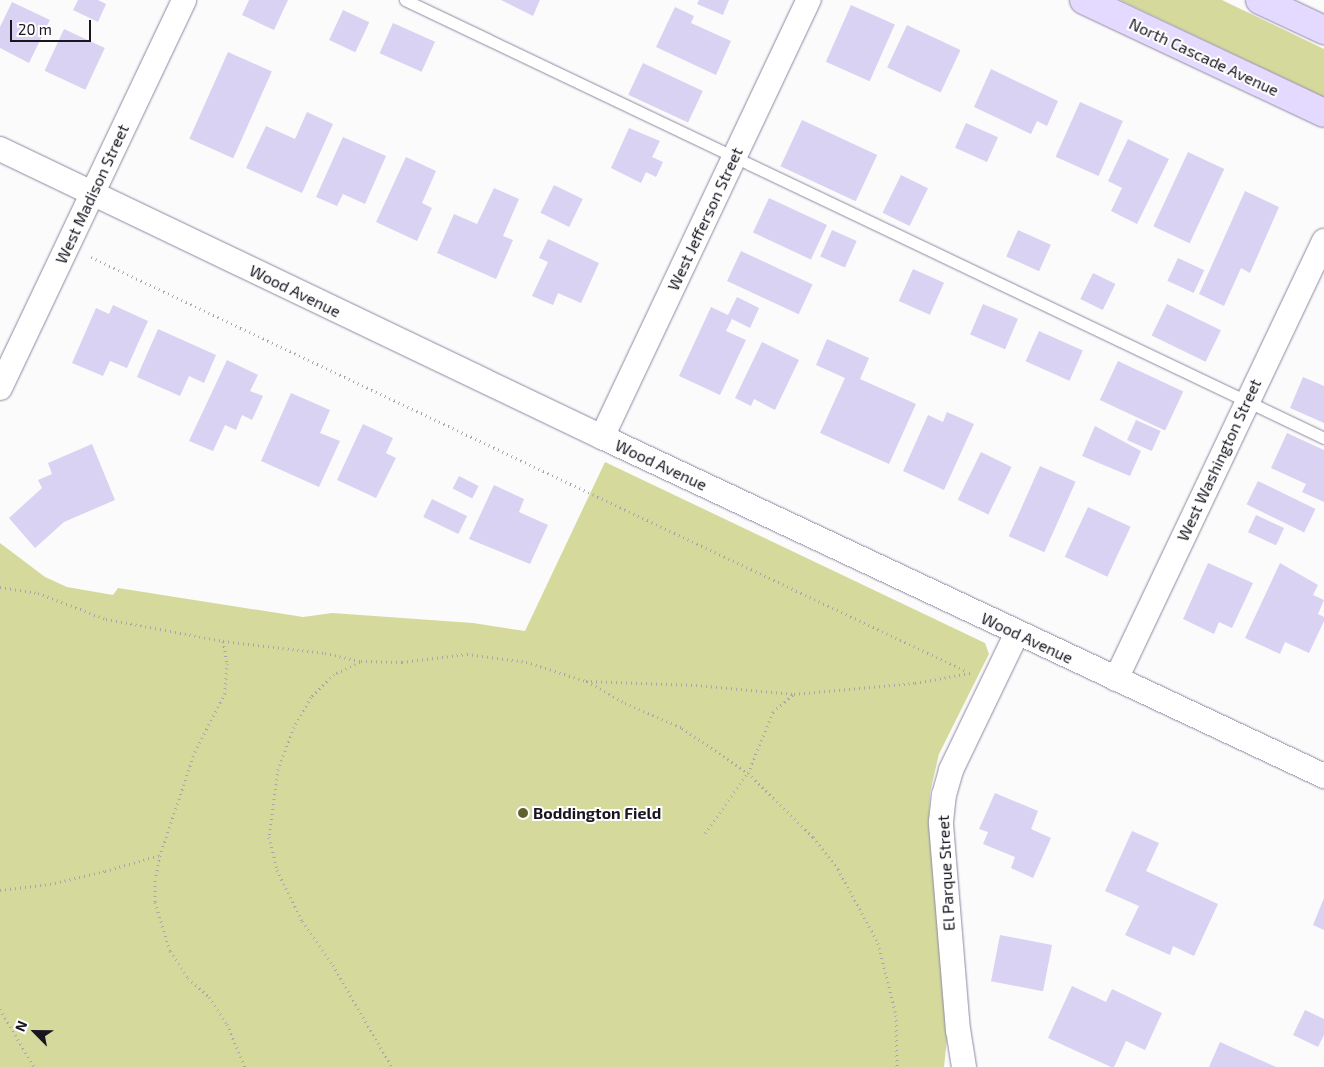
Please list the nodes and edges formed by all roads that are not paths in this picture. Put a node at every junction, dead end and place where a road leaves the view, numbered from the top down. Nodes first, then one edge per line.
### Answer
1 (184, 0) edge
2 (405, 0) edge
3 (809, 0) edge
4 (1084, 0) edge
5 (1260, 0) edge
6 (1324, 30) edge
7 (1324, 113) edge
8 (0, 150) edge
9 (734, 158) junction
10 (92, 194) junction
11 (1324, 241) edge
12 (0, 388) edge
13 (1246, 402) junction
14 (602, 437) junction
15 (1324, 438) edge
16 (1017, 633) junction
17 (1116, 679) junction
18 (1324, 776) edge
19 (964, 1067) edge

1 - 10 street, West Madison Street
2 - 9 lane
3 - 9 street, West Jefferson Street
4 - 7 main road, North Cascade Avenue
5 - 6 main road
8 - 10 street, Wood Avenue
9 - 13 lane
9 - 14 street, West Jefferson Street
10 - 12 street, West Madison Street
10 - 14 street, Wood Avenue
11 - 13 street, West Washington Street
13 - 15 lane
13 - 17 street, West Washington Street
14 - 16 street, Wood Avenue
16 - 17 street, Wood Avenue
16 - 19 street, El Parque Street
17 - 18 street, Wood Avenue

